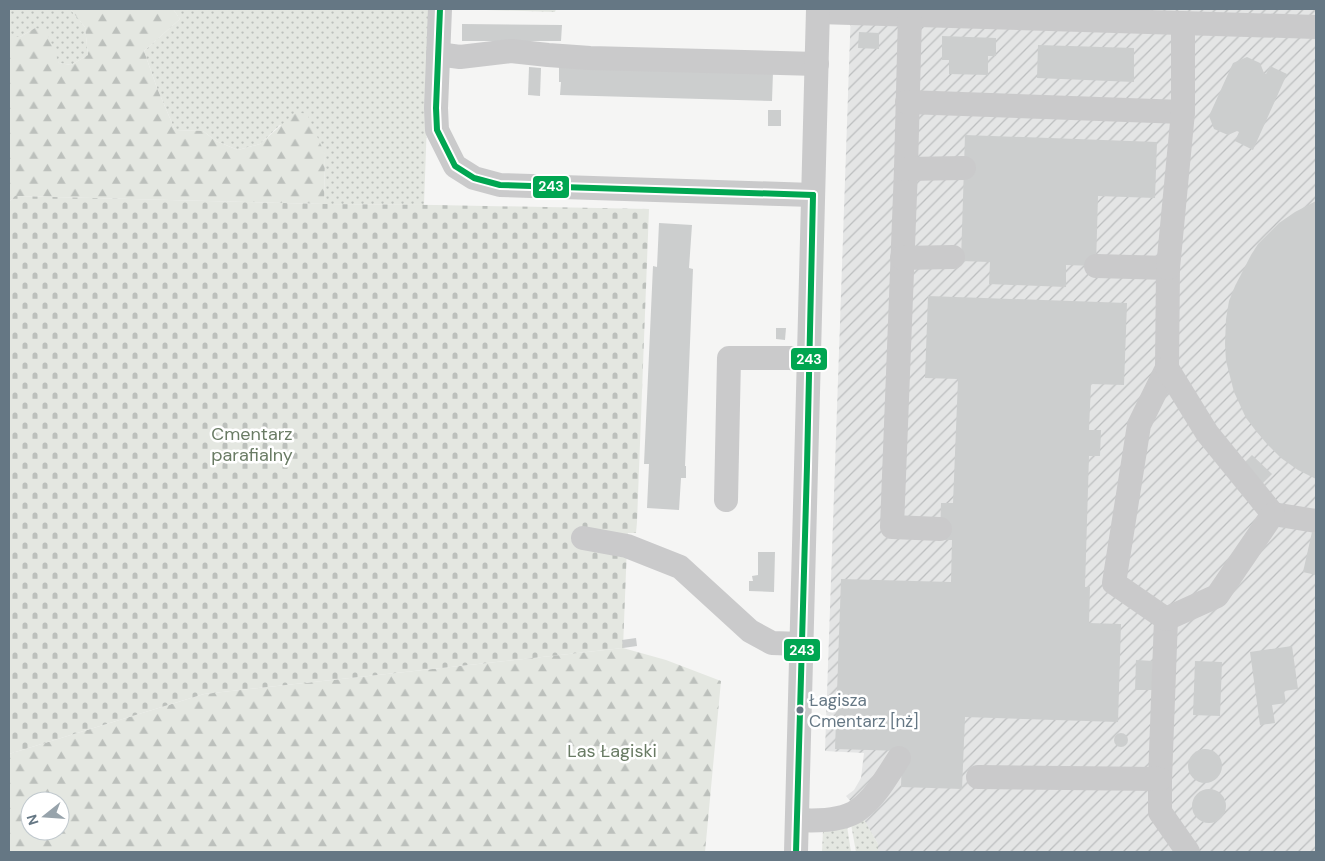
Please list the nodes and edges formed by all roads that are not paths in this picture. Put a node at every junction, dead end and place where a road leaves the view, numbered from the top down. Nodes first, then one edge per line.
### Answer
1 (440, 9) edge
2 (818, 10) edge
3 (910, 14) junction
4 (1182, 23) junction
5 (1316, 28) edge
6 (438, 54) junction
7 (816, 64) junction
8 (908, 102) junction
9 (1182, 112) junction
10 (964, 168) dead end
11 (906, 169) junction
12 (813, 195) junction
13 (953, 257) dead end
14 (902, 258) junction
15 (1096, 266) dead end
16 (1168, 268) junction
17 (810, 360) junction
18 (1167, 368) junction
19 (726, 500) dead end
20 (1272, 514) junction
21 (1316, 521) edge
22 (940, 529) dead end
23 (583, 538) dead end
24 (1166, 620) junction
25 (802, 644) junction
26 (900, 758) dead end
27 (978, 777) dead end
28 (1160, 779) junction
29 (797, 820) junction
30 (796, 852) edge
31 (1188, 852) edge

1 - 6 street
2 - 3 street
2 - 7 street
3 - 4 street
3 - 8 street
4 - 5 street
4 - 9 street
6 - 7 street
6 - 12 street
7 - 12 street
8 - 9 street
8 - 11 street
9 - 16 street
10 - 11 street
11 - 14 street
12 - 17 street
13 - 14 street
14 - 22 street
15 - 16 street
16 - 18 street
17 - 19 street
17 - 25 street
18 - 20 street
18 - 24 street
20 - 21 street
20 - 24 street
23 - 25 street
24 - 28 street
25 - 29 street
26 - 29 street
27 - 28 street
28 - 31 street
29 - 30 street

